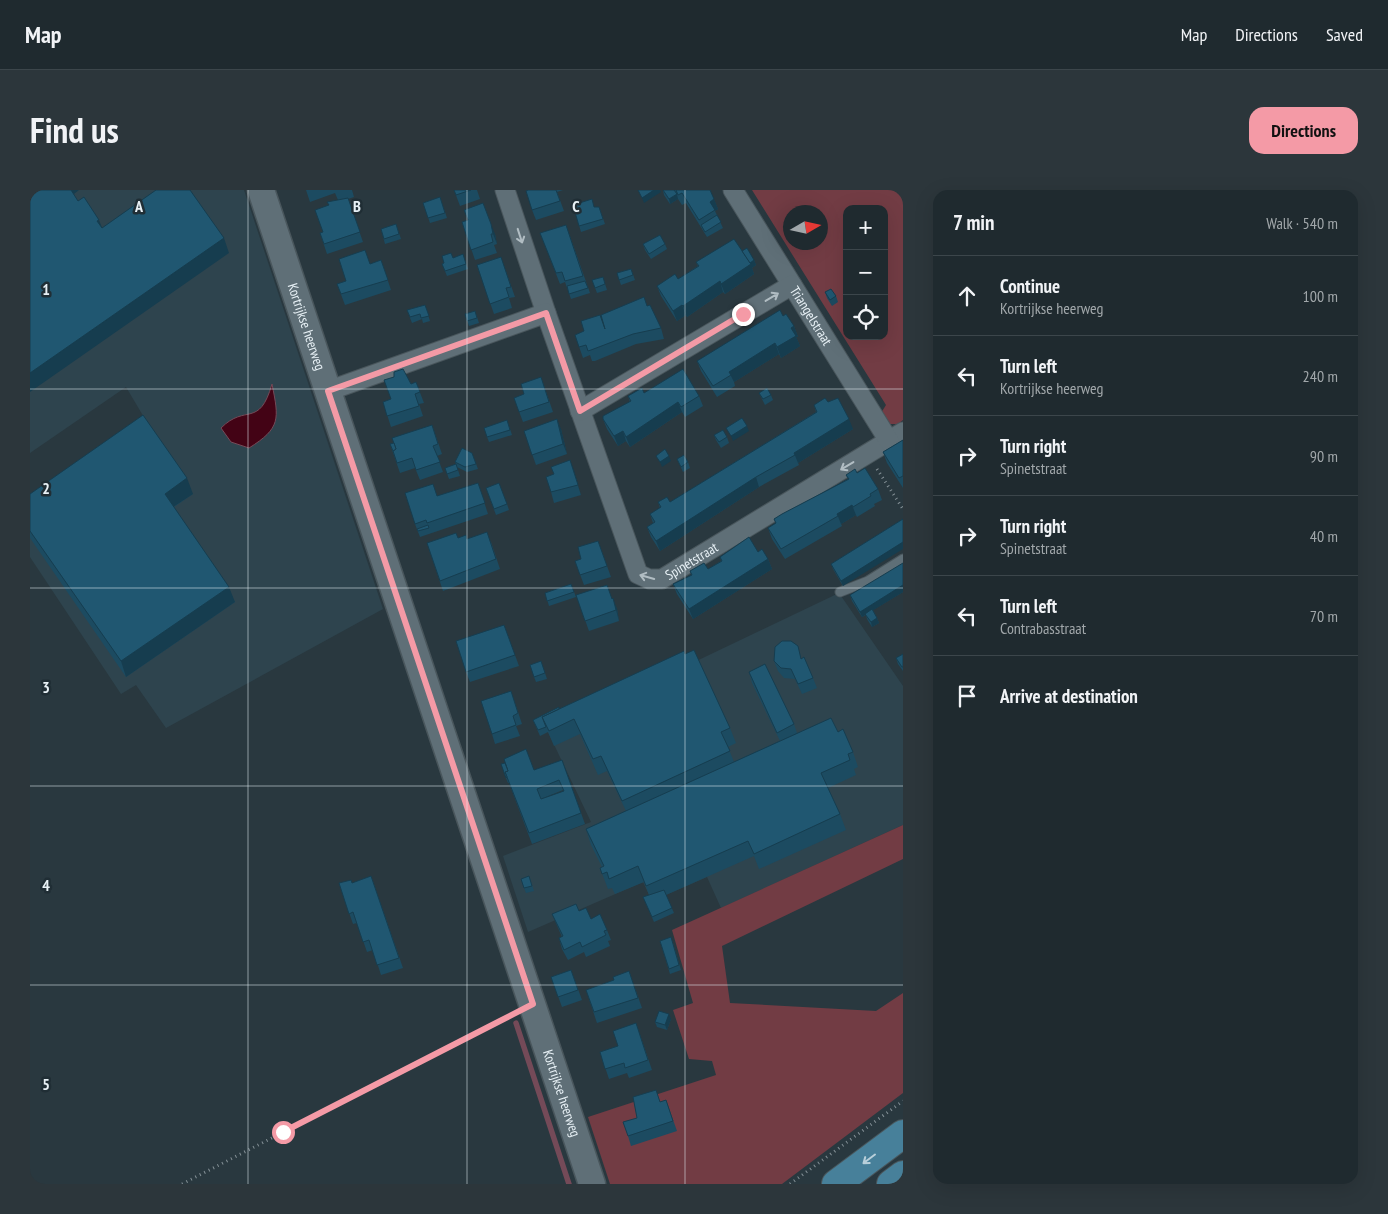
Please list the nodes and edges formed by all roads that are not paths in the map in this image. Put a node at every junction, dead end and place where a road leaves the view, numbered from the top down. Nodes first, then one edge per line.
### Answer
1 (260, 190) edge
2 (505, 190) edge
3 (733, 190) edge
4 (792, 285) junction
5 (546, 313) junction
6 (328, 391) junction
7 (580, 411) junction
8 (896, 436) edge
9 (903, 559) edge
10 (840, 592) dead end
11 (903, 1134) edge
12 (903, 1175) edge
13 (592, 1184) edge
14 (836, 1184) edge
15 (891, 1184) edge

1 - 6 street, Kortrijkse heerweg
2 -> 5 street, Spinetstraat
3 - 4 street, Triangelstraat
7 -> 4 street
4 - 8 street, Triangelstraat
5 - 6 street
5 - 7 street, Spinetstraat
6 - 13 street, Kortrijkse heerweg
8 -> 7 street, Spinetstraat
9 - 10 lane
11 -> 14 main road
12 - 15 main road

